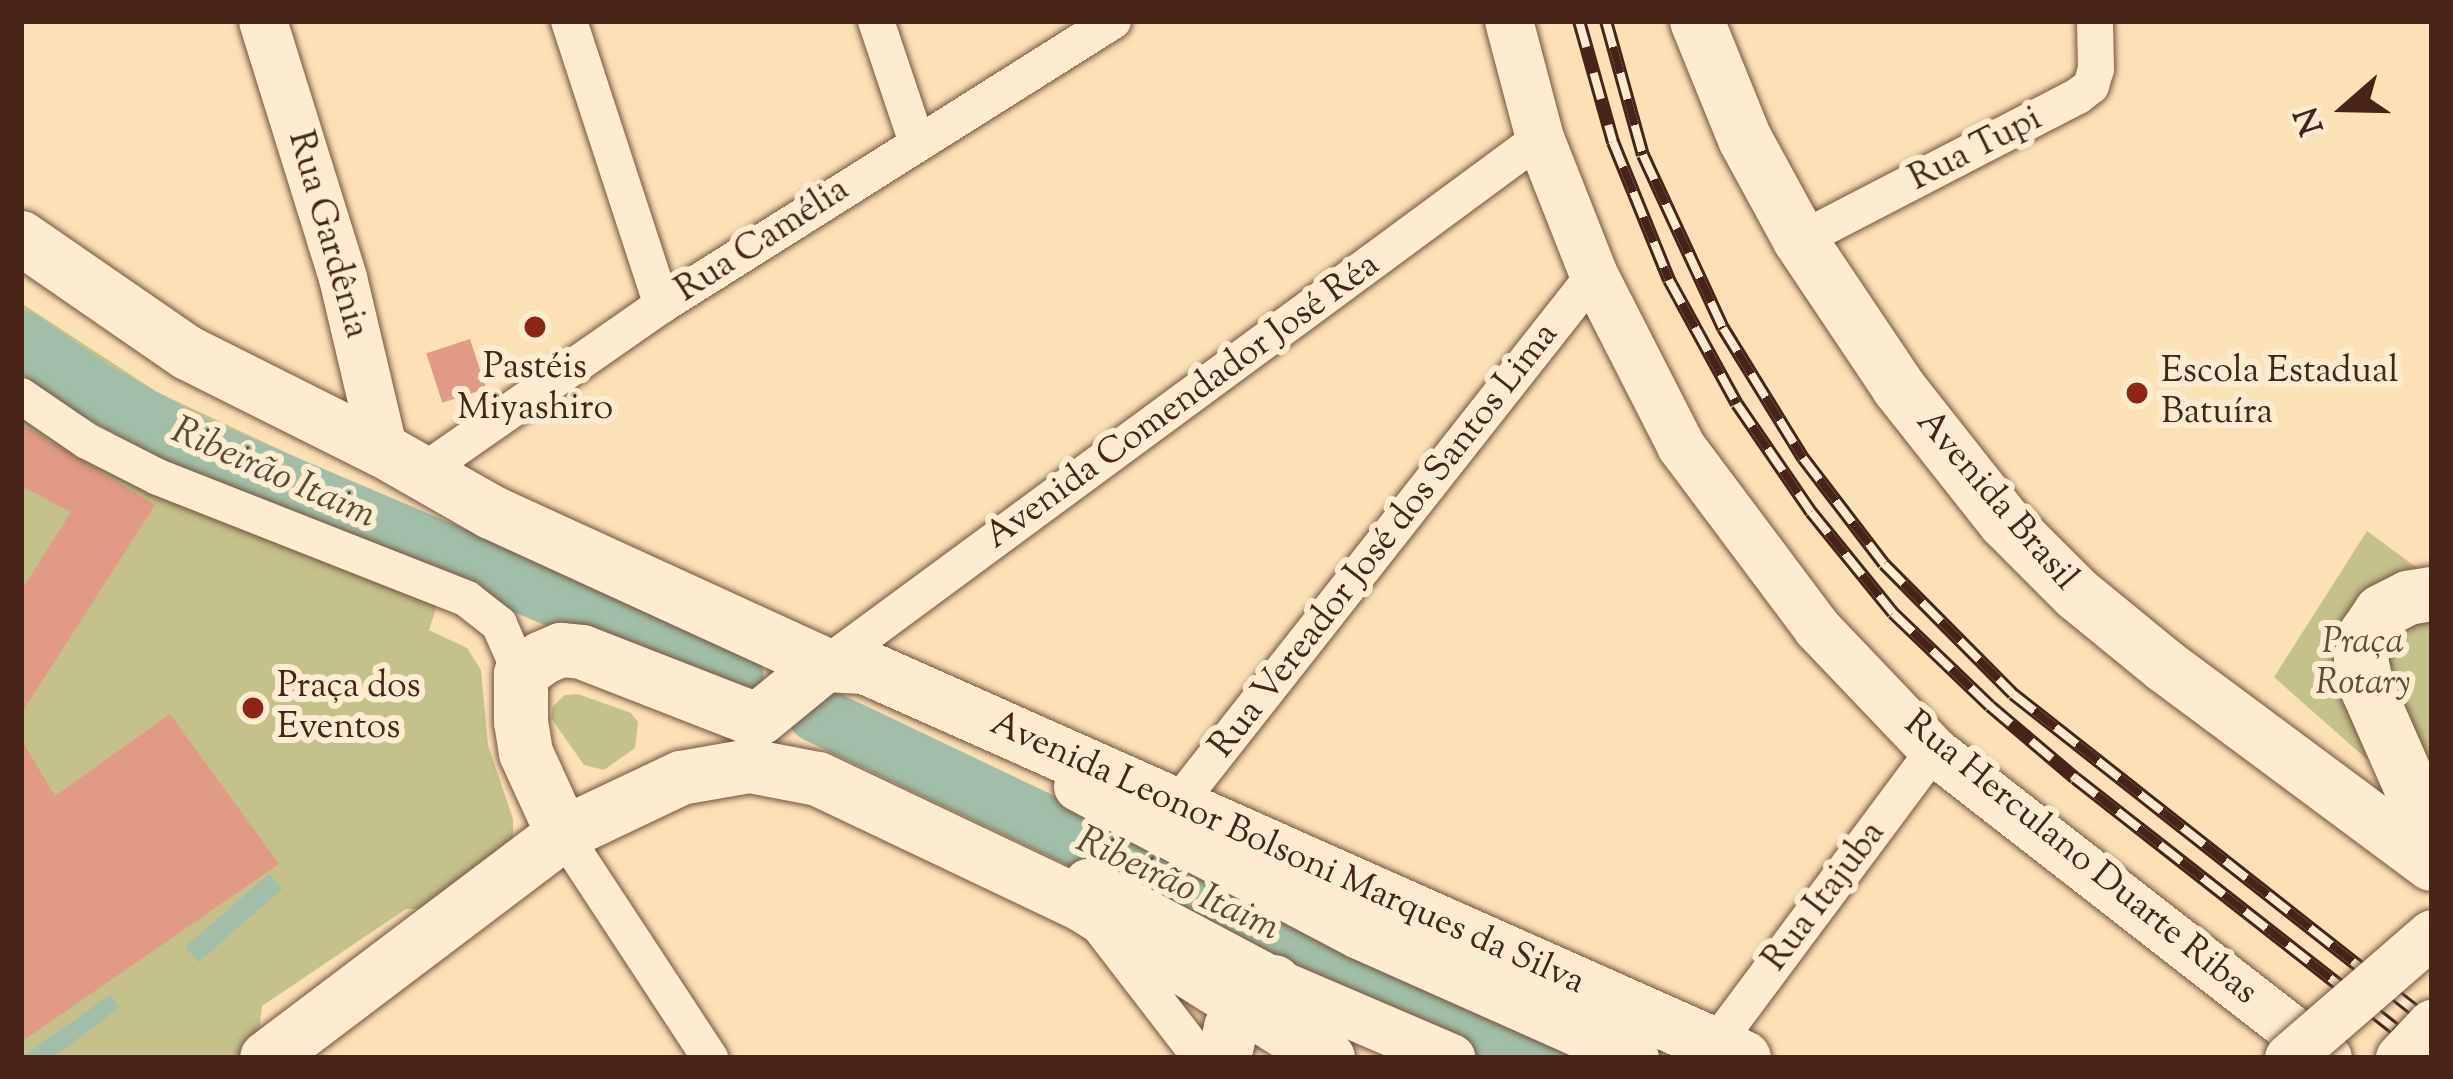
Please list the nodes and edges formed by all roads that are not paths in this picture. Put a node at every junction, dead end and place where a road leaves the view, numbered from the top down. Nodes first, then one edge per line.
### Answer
1 (263, 21) edge
2 (569, 21) edge
3 (876, 21) edge
4 (1113, 21) edge
5 (1509, 21) edge
6 (1697, 21) edge
7 (2095, 21) edge
8 (1540, 139) junction
9 (917, 143) junction
10 (21, 238) edge
11 (1800, 240) junction
12 (1594, 275) junction
13 (662, 305) junction
14 (21, 396) edge
15 (403, 462) junction
16 (2432, 594) edge
17 (520, 674) junction
18 (809, 676) junction
19 (1934, 751) junction
20 (751, 766) junction
21 (1175, 807) junction
22 (563, 835) junction
23 (2432, 835) edge
24 (2432, 864) edge
25 (1120, 917) junction
26 (2432, 934) edge
27 (1248, 1017) edge
28 (2432, 1024) edge
29 (1730, 1050) edge
30 (267, 1058) edge
31 (710, 1058) edge
32 (1201, 1058) edge
33 (1328, 1058) edge
34 (1451, 1058) edge
35 (1635, 1058) edge
36 (2289, 1058) edge
37 (2328, 1058) edge
38 (2400, 1058) edge

1 - 15 street, Rua Gardênia
2 - 13 street
3 - 9 street
4 - 9 street, Rua Camélia
5 - 8 street, Rua Herculano Duarte Ribas
6 - 11 main road, Avenida Brasil
7 - 11 street, Rua Tupi
8 - 12 street, Rua Herculano Duarte Ribas
8 - 18 street, Avenida Comendador José Réa
9 - 13 street, Rua Camélia
10 - 15 main road, Avenida Leonor Bolsoni Marques da Silva
11 - 24 main road, Avenida Brasil
12 - 19 street, Rua Herculano Duarte Ribas
12 - 21 street, Rua Vereador José dos Santos Lima
13 - 15 street, Rua Camélia
14 - 17 street
15 - 18 main road, Avenida Leonor Bolsoni Marques da Silva
16 - 23 main road
17 - 18 main road
17 - 22 main road
18 - 21 main road, Avenida Leonor Bolsoni Marques da Silva
18 - 35 street, Avenida Leonor Bolsoni Marques da Silva
19 - 29 street, Rua Itajuba
19 - 37 street, Rua Herculano Duarte Ribas
20 - 22 main road
20 - 25 main road
20 - 25 street
21 - 29 main road, Avenida Leonor Bolsoni Marques da Silva
22 - 30 main road
22 - 31 street
25 - 27 main road
25 - 32 street
26 - 36 street, bridge
27 - 33 main road
27 - 34 street
28 - 38 street, bridge

